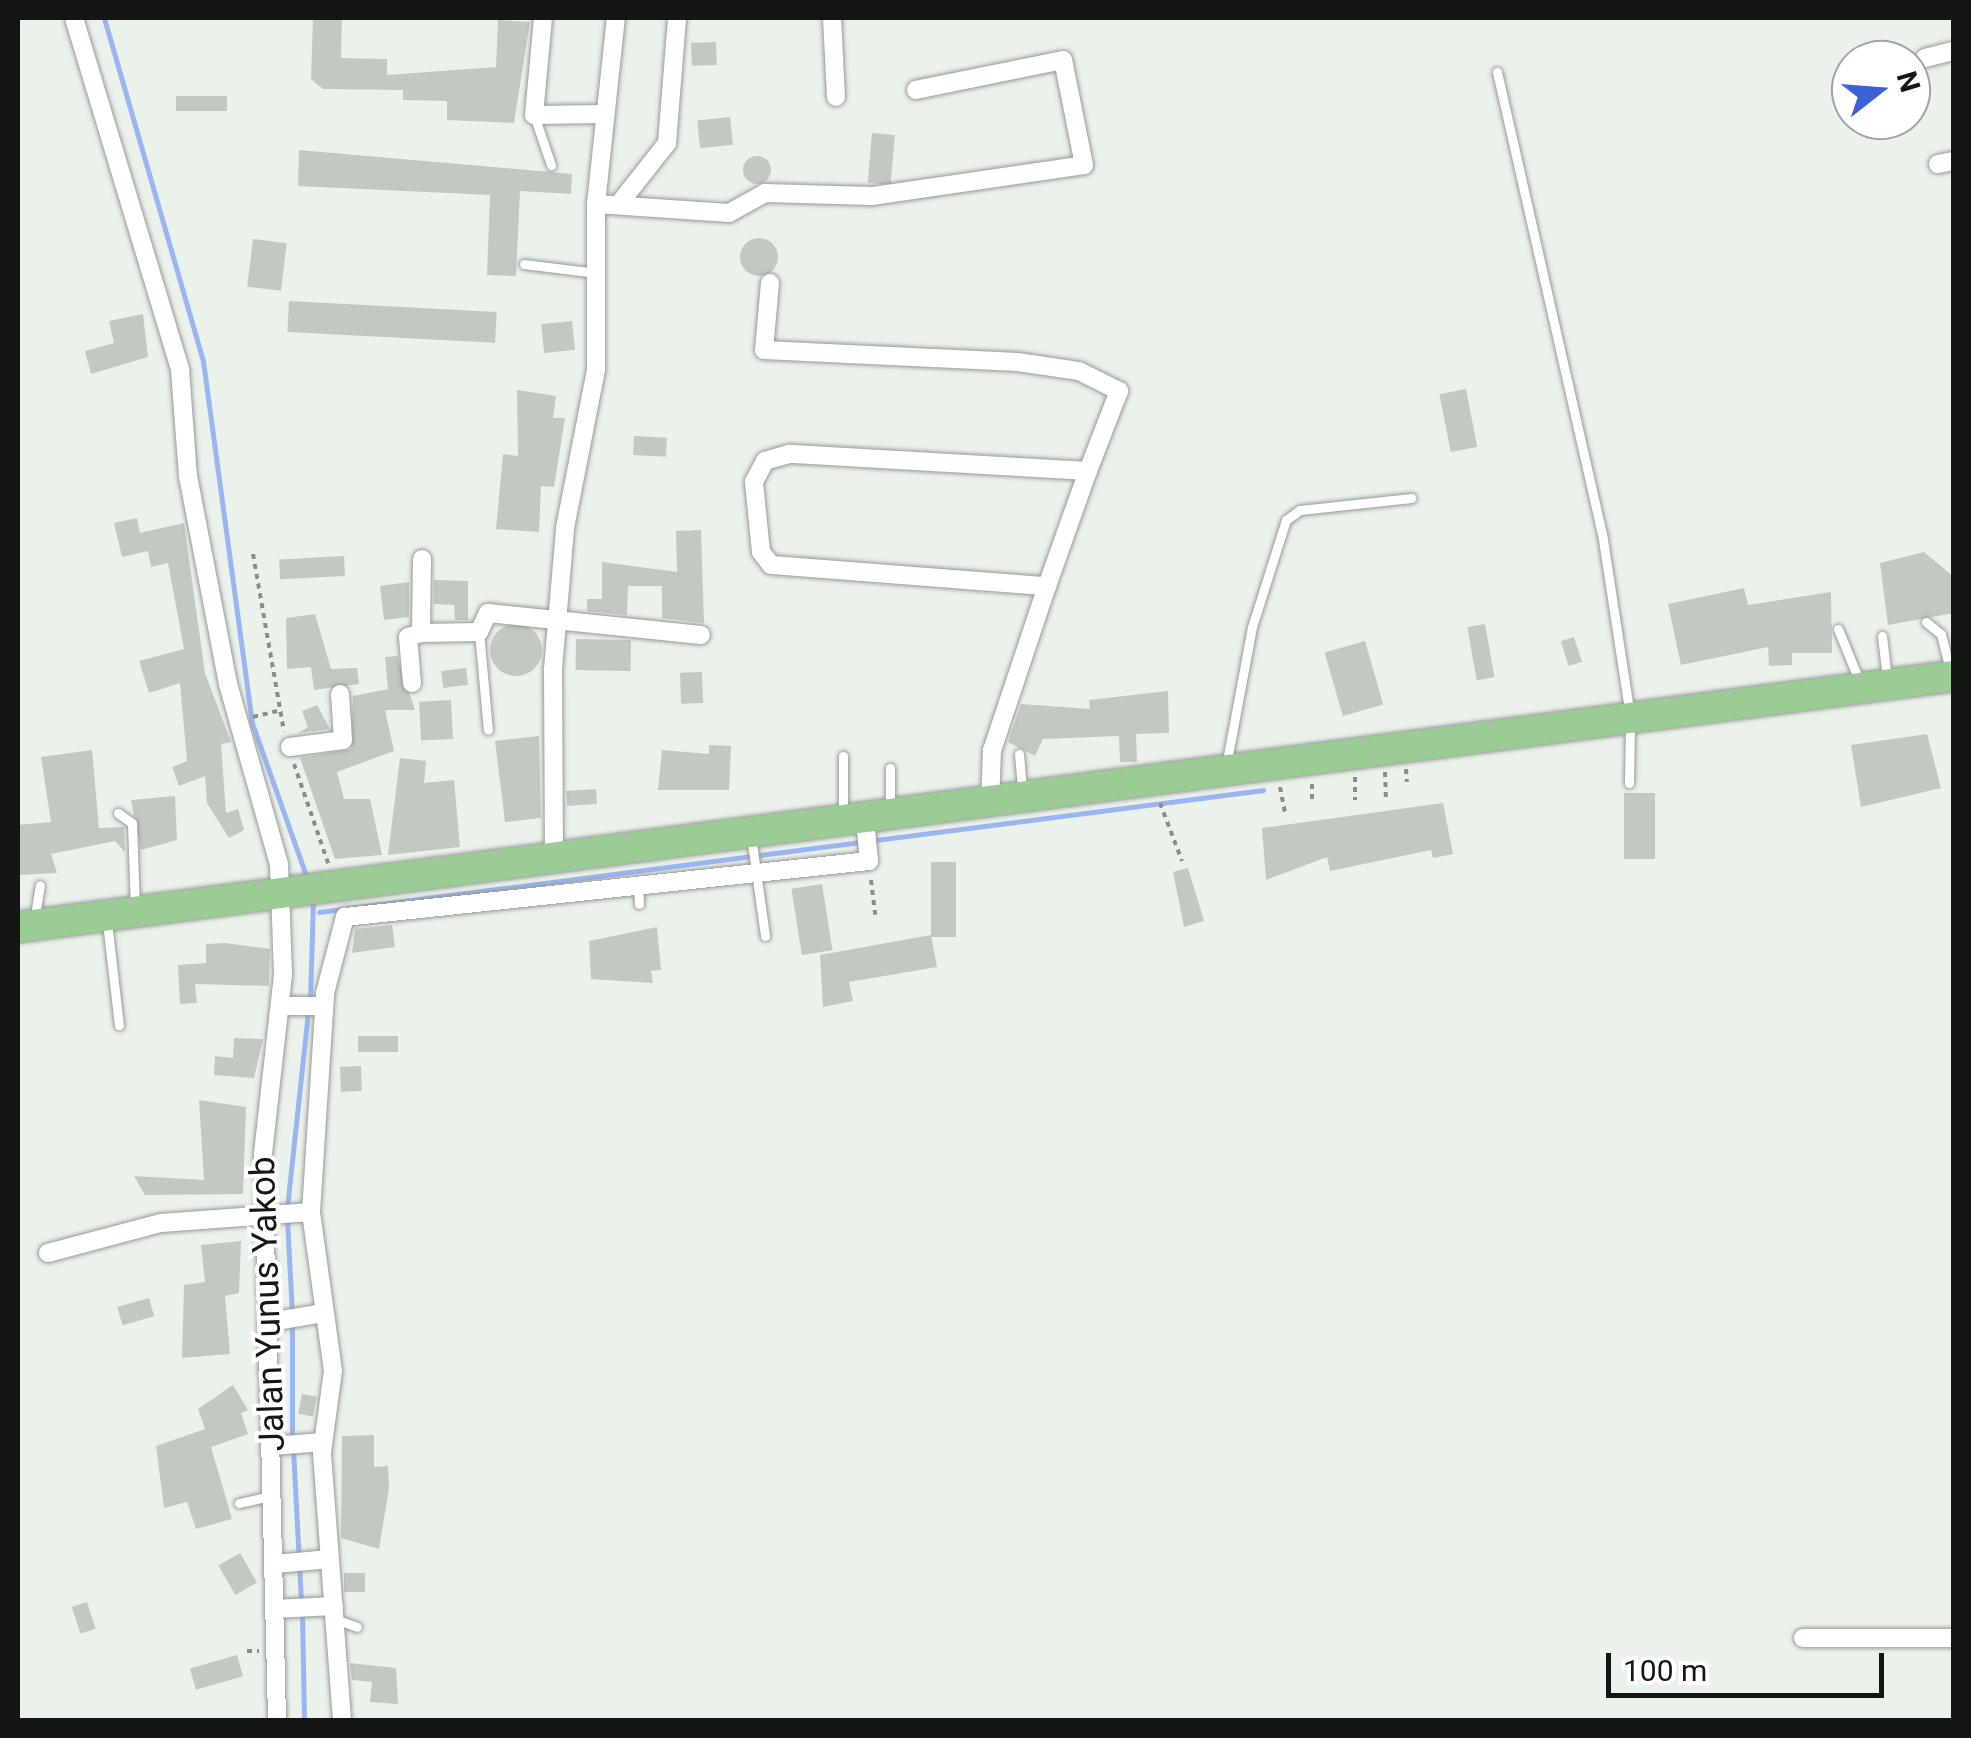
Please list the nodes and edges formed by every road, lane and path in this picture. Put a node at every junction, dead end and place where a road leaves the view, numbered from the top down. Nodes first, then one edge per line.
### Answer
1 (74, 18) edge
2 (543, 18) edge
3 (616, 18) edge
4 (677, 18) edge
5 (832, 18) edge
6 (1497, 72) dead end
7 (916, 90) dead end
8 (836, 97) dead end
9 (605, 114) junction
10 (534, 116) junction
11 (551, 164) dead end
12 (596, 204) junction
13 (619, 204) junction
14 (524, 264) dead end
15 (596, 273) junction
16 (770, 283) dead end
17 (1088, 471) junction
18 (1410, 498) dead end
19 (252, 554) dead end
20 (422, 559) dead end
21 (1046, 586) junction
22 (560, 620) junction
23 (1926, 622) dead end
24 (1838, 629) dead end
25 (421, 632) junction
26 (479, 632) junction
27 (702, 636) dead end
28 (1882, 636) dead end
29 (1953, 676) edge
30 (412, 683) dead end
31 (1875, 686) junction
32 (340, 694) dead end
33 (1630, 719) junction
34 (488, 730) dead end
35 (290, 746) junction
36 (1019, 754) dead end
37 (843, 756) dead end
38 (1277, 767) junction
39 (890, 768) dead end
40 (1224, 774) junction
41 (1629, 783) dead end
42 (1153, 784) junction
43 (1023, 800) junction
44 (990, 804) junction
45 (118, 813) dead end
46 (1285, 813) dead end
47 (867, 835) junction
48 (814, 846) junction
49 (754, 853) junction
50 (554, 859) junction
51 (1182, 861) dead end
52 (637, 868) junction
53 (510, 881) junction
54 (40, 885) dead end
55 (326, 896) junction
56 (639, 904) dead end
57 (120, 911) junction
58 (875, 916) dead end
59 (26, 926) edge
60 (765, 936) dead end
61 (287, 1006) junction
62 (319, 1006) junction
63 (119, 1024) dead end
64 (304, 1212) junction
65 (273, 1215) junction
66 (48, 1252) dead end
67 (324, 1312) junction
68 (276, 1321) junction
69 (318, 1442) junction
70 (279, 1445) junction
71 (273, 1496) junction
72 (238, 1503) dead end
73 (330, 1558) junction
74 (281, 1563) junction
75 (282, 1609) junction
76 (329, 1611) junction
77 (357, 1627) dead end
78 (1803, 1638) dead end
79 (1954, 1638) edge
80 (277, 1720) edge
81 (342, 1720) edge

1 - 55 street
2 - 10 street
3 - 9 street
4 - 13 street
5 - 8 street
6 - 33 lane
7 - 13 street
9 - 10 street
9 - 12 street
10 - 11 lane
12 - 13 street
12 - 15 street
14 - 15 lane
15 - 22 street
16 - 17 street
17 - 21 street
17 - 21 street
18 - 40 lane
19 - 35 path
20 - 25 street
21 - 44 street
22 - 26 street
22 - 27 street
22 - 50 street
23 - 29 lane
24 - 31 lane
25 - 26 street
25 - 30 street
26 - 34 lane
28 - 31 lane
29 - 31 highway
31 - 33 highway
32 - 35 street
33 - 38 highway
33 - 41 lane
35 - 55 path
36 - 43 lane
37 - 47 lane
38 - 40 highway
38 - 46 path
39 - 47 lane
40 - 42 highway
42 - 43 highway
42 - 51 path
43 - 44 highway
44 - 47 highway
45 - 57 lane
47 - 48 highway
47 - 48 street
47 - 58 path
48 - 49 highway
49 - 52 highway
49 - 60 lane
50 - 52 highway
50 - 53 highway
52 - 53 street
52 - 56 lane
53 - 55 highway
54 - 59 lane
55 - 57 highway
55 - 61 street, Jalan Yunus Yakob
55 - 62 street
57 - 59 highway
57 - 63 lane
61 - 62 street
61 - 65 street, Jalan Yunus Yakob
62 - 64 street
64 - 65 street
64 - 67 street
65 - 66 street
65 - 68 street, Jalan Yunus Yakob
67 - 68 street
67 - 69 street
68 - 70 street, Jalan Yunus Yakob
69 - 70 street
69 - 73 street
70 - 71 street, Jalan Yunus Yakob
71 - 72 lane
71 - 74 street, Jalan Yunus Yakob
73 - 74 street
73 - 76 street
74 - 75 street, Jalan Yunus Yakob
75 - 76 street
75 - 80 street, Jalan Yunus Yakob
76 - 77 lane
76 - 81 street
78 - 79 street

